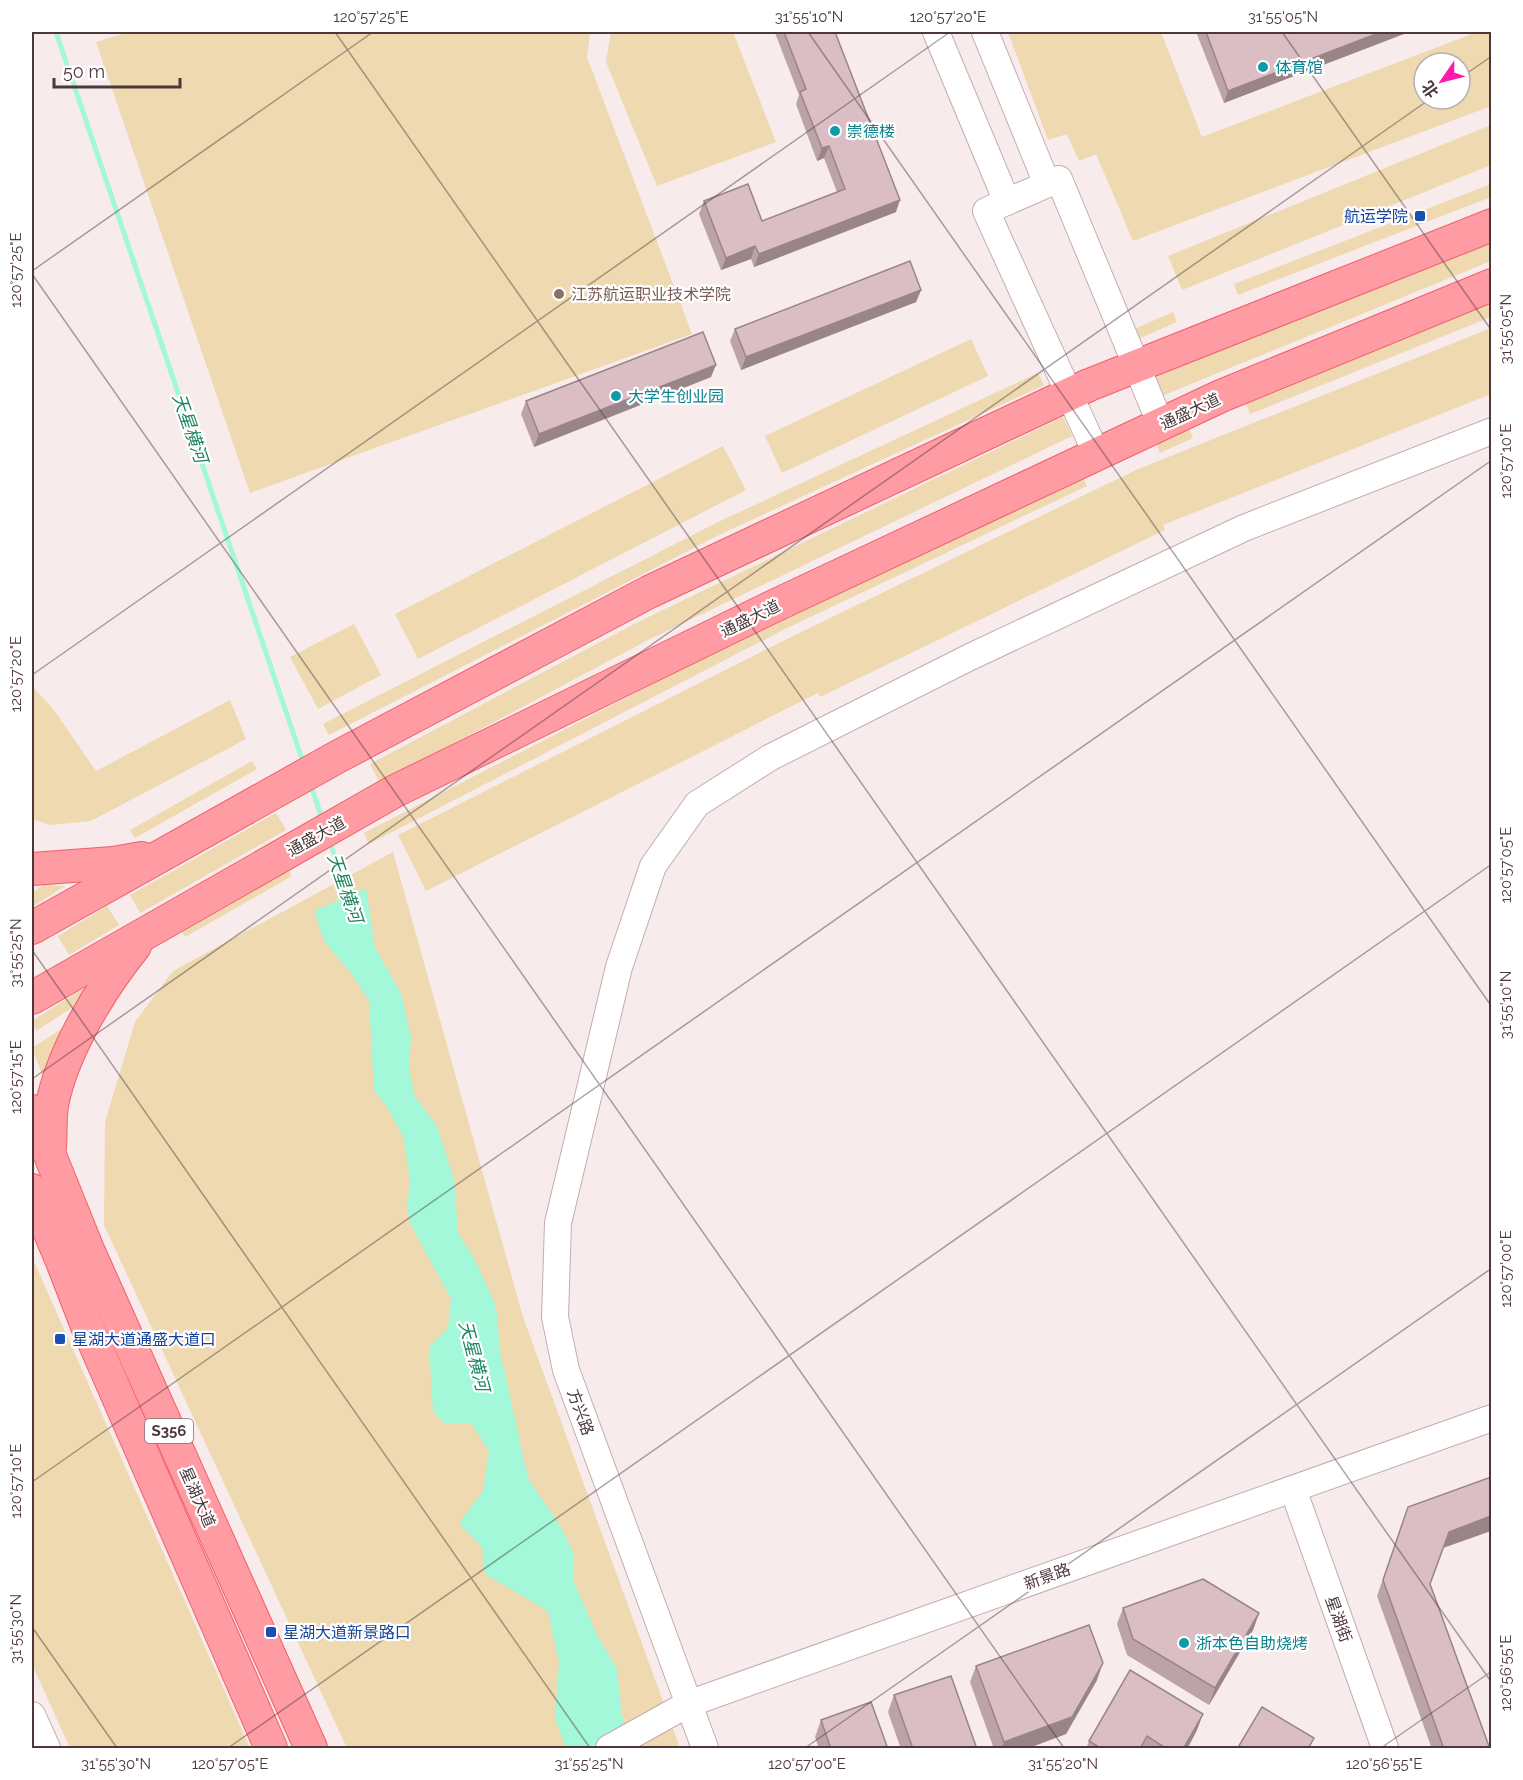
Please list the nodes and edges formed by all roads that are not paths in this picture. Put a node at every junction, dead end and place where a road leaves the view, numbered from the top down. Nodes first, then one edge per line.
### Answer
1 (936, 32) edge
2 (985, 32) edge
3 (1047, 184) junction
4 (1007, 202) junction
5 (1491, 225) edge
6 (1491, 285) edge
7 (1136, 366) junction
8 (1070, 394) junction
9 (1161, 425) junction
10 (1491, 431) edge
11 (1097, 454) junction
12 (166, 853) junction
13 (32, 869) edge
14 (32, 928) edge
15 (143, 934) junction
16 (32, 998) edge
17 (32, 1111) edge
18 (50, 1157) junction
19 (32, 1192) edge
20 (1491, 1418) edge
21 (1293, 1489) junction
22 (688, 1704) junction
23 (32, 1715) edge
24 (619, 1743) edge
25 (47, 1749) edge
26 (271, 1749) edge
27 (311, 1749) edge
28 (705, 1749) edge
29 (1385, 1749) edge

1 - 4 street
2 - 3 street
3 - 4 street
3 - 7 street
4 - 8 street
5 - 7 main road
6 - 9 main road, 通盛大道
7 - 8 main road
7 - 9 street
8 - 11 street
8 - 12 main road
9 - 11 main road, 通盛大道
10 - 22 street, 方兴路
11 - 15 main road, 通盛大道
12 - 13 main road
12 - 14 main road
15 - 16 main road, 通盛大道
15 - 18 main road
17 - 18 main road, 星湖大道 / S356
18 - 27 main road, 星湖大道 / S356
19 - 26 main road, 星湖大道 / S356
20 - 21 street, 新景路
21 - 22 street, 新景路
21 - 29 street, 星湖街
22 - 24 street, 新景路
22 - 28 street, 方兴路
23 - 25 street

